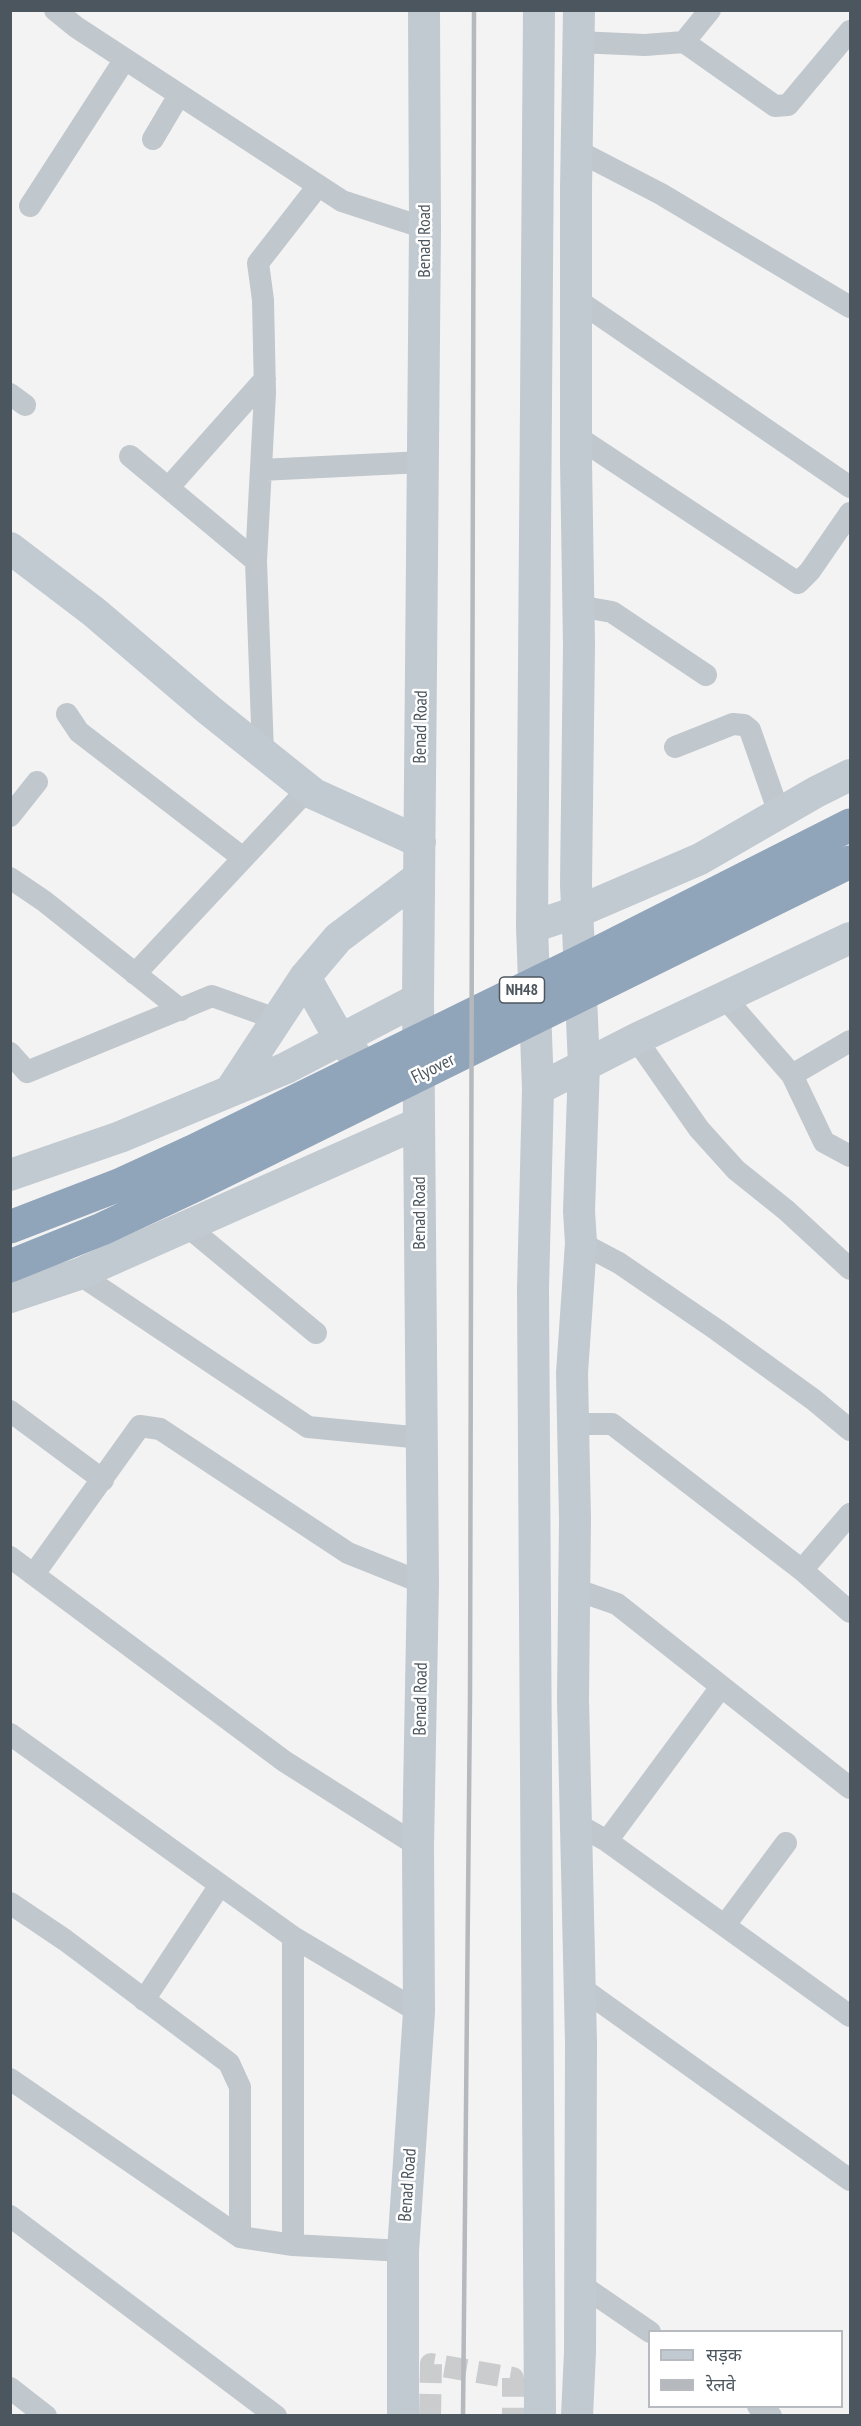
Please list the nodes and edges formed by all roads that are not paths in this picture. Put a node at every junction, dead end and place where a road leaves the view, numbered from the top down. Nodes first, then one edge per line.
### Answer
1 (55, 10) edge
2 (424, 10) edge
3 (539, 10) edge
4 (579, 10) edge
5 (686, 10) edge
6 (710, 10) edge
7 (850, 31) edge
8 (578, 42) junction
9 (684, 42) junction
10 (125, 59) junction
11 (179, 95) junction
12 (153, 139) dead end
13 (576, 150) junction
14 (318, 186) junction
15 (30, 206) dead end
16 (425, 228) junction
17 (576, 299) junction
18 (850, 307) edge
19 (264, 379) junction
20 (576, 436) junction
21 (130, 456) dead end
22 (423, 462) junction
23 (261, 470) junction
24 (850, 487) edge
25 (169, 488) junction
26 (849, 519) edge
27 (10, 548) edge
28 (256, 561) junction
29 (578, 606) junction
30 (706, 675) dead end
31 (67, 714) dead end
32 (675, 747) dead end
33 (262, 753) junction
34 (850, 775) edge
35 (37, 782) dead end
36 (308, 789) junction
37 (779, 813) junction
38 (10, 816) edge
39 (850, 825) edge
40 (420, 842) junction
41 (243, 858) junction
42 (850, 862) edge
43 (419, 877) junction
44 (10, 878) edge
45 (577, 912) junction
46 (532, 927) junction
47 (850, 938) edge
48 (135, 974) junction
49 (305, 978) junction
50 (725, 998) junction
51 (418, 999) junction
52 (181, 1010) junction
53 (279, 1020) junction
54 (340, 1039) junction
55 (636, 1039) junction
56 (850, 1041) edge
57 (10, 1053) edge
58 (584, 1065) junction
59 (19, 1075) edge
60 (792, 1075) junction
61 (232, 1089) junction
62 (538, 1089) junction
63 (419, 1123) junction
64 (850, 1156) edge
65 (10, 1175) edge
66 (187, 1226) junction
67 (10, 1227) edge
68 (581, 1243) junction
69 (10, 1266) edge
70 (850, 1269) edge
71 (79, 1274) junction
72 (10, 1297) edge
73 (316, 1333) dead end
74 (10, 1411) edge
75 (573, 1424) junction
76 (850, 1430) edge
77 (422, 1438) junction
78 (104, 1480) junction
79 (850, 1514) edge
80 (10, 1557) edge
81 (802, 1570) junction
82 (34, 1574) junction
83 (423, 1583) junction
84 (574, 1589) junction
85 (850, 1611) edge
86 (721, 1688) junction
87 (10, 1734) edge
88 (850, 1788) edge
89 (577, 1824) junction
90 (607, 1841) junction
91 (786, 1843) dead end
92 (418, 1846) junction
93 (220, 1885) junction
94 (10, 1903) edge
95 (725, 1925) junction
96 (292, 1937) junction
97 (580, 1987) junction
98 (144, 2000) junction
99 (846, 2004) edge
100 (419, 2012) junction
101 (10, 2079) edge
102 (850, 2180) edge
103 (10, 2216) edge
104 (240, 2237) junction
105 (293, 2245) junction
106 (403, 2251) junction
107 (580, 2284) junction
108 (649, 2330) edge
109 (10, 2388) edge
110 (540, 2408) edge
111 (577, 2409) edge
112 (46, 2415) edge
113 (276, 2415) edge
114 (403, 2415) edge

1 - 10 street
2 - 16 main road, Benad Road
3 - 46 main road
4 - 8 main road
5 - 9 street
6 - 9 street
7 - 9 street
8 - 9 street
8 - 13 main road
10 - 11 street
10 - 15 street
11 - 12 street
11 - 14 street
13 - 17 main road
13 - 18 street
14 - 16 street
14 - 19 street
16 - 22 main road, Benad Road
17 - 20 main road
17 - 24 street
19 - 23 street
19 - 25 street
20 - 26 street
20 - 29 main road
21 - 25 street
22 - 23 street
22 - 40 main road, Benad Road
23 - 28 street
25 - 28 street
27 - 33 main road
28 - 33 street
29 - 30 street
29 - 45 main road
31 - 41 street
32 - 37 street
33 - 36 main road
34 - 37 main road
35 - 38 street
36 - 40 main road
36 - 41 street
37 - 45 main road
39 - 67 highway, Flyover / NH48
40 - 43 main road, Benad Road
41 - 48 street
42 - 69 highway, Flyover / NH48
43 - 49 main road
43 - 51 main road, Benad Road
44 - 48 street
45 - 46 main road
45 - 58 main road
46 - 62 main road
47 - 50 main road
48 - 52 street
49 - 53 main road
49 - 54 main road
50 - 55 main road
50 - 60 street
51 - 54 main road
51 - 63 main road, Benad Road
52 - 53 street
52 - 59 street
53 - 61 main road
54 - 61 main road
54 - 63 main road
55 - 58 main road
55 - 70 street
56 - 60 street
57 - 59 street
58 - 62 main road
58 - 68 main road
60 - 64 street
61 - 65 main road
62 - 110 main road
63 - 66 main road
63 - 77 main road, Benad Road
66 - 71 main road
66 - 73 street
68 - 75 main road
68 - 76 street
71 - 72 main road
71 - 77 street
74 - 78 street
75 - 81 street
75 - 84 main road
77 - 83 main road, Benad Road
78 - 82 street
78 - 83 street
79 - 81 street
80 - 82 street
81 - 85 street
82 - 92 street
83 - 92 main road, Benad Road
84 - 86 street
84 - 89 main road
86 - 88 street
86 - 90 street
87 - 93 street
89 - 90 street
89 - 97 main road
90 - 95 street
91 - 95 street
92 - 100 main road, Benad Road
93 - 96 street
93 - 98 street
94 - 98 street
95 - 99 street
96 - 100 street
96 - 105 street
97 - 102 street
97 - 107 main road
98 - 104 street
100 - 106 main road, Benad Road
101 - 104 street
103 - 113 street
104 - 105 street
105 - 106 street
106 - 114 main road, Benad Road
107 - 108 street
107 - 111 main road
109 - 112 street
110 - 111 main road

